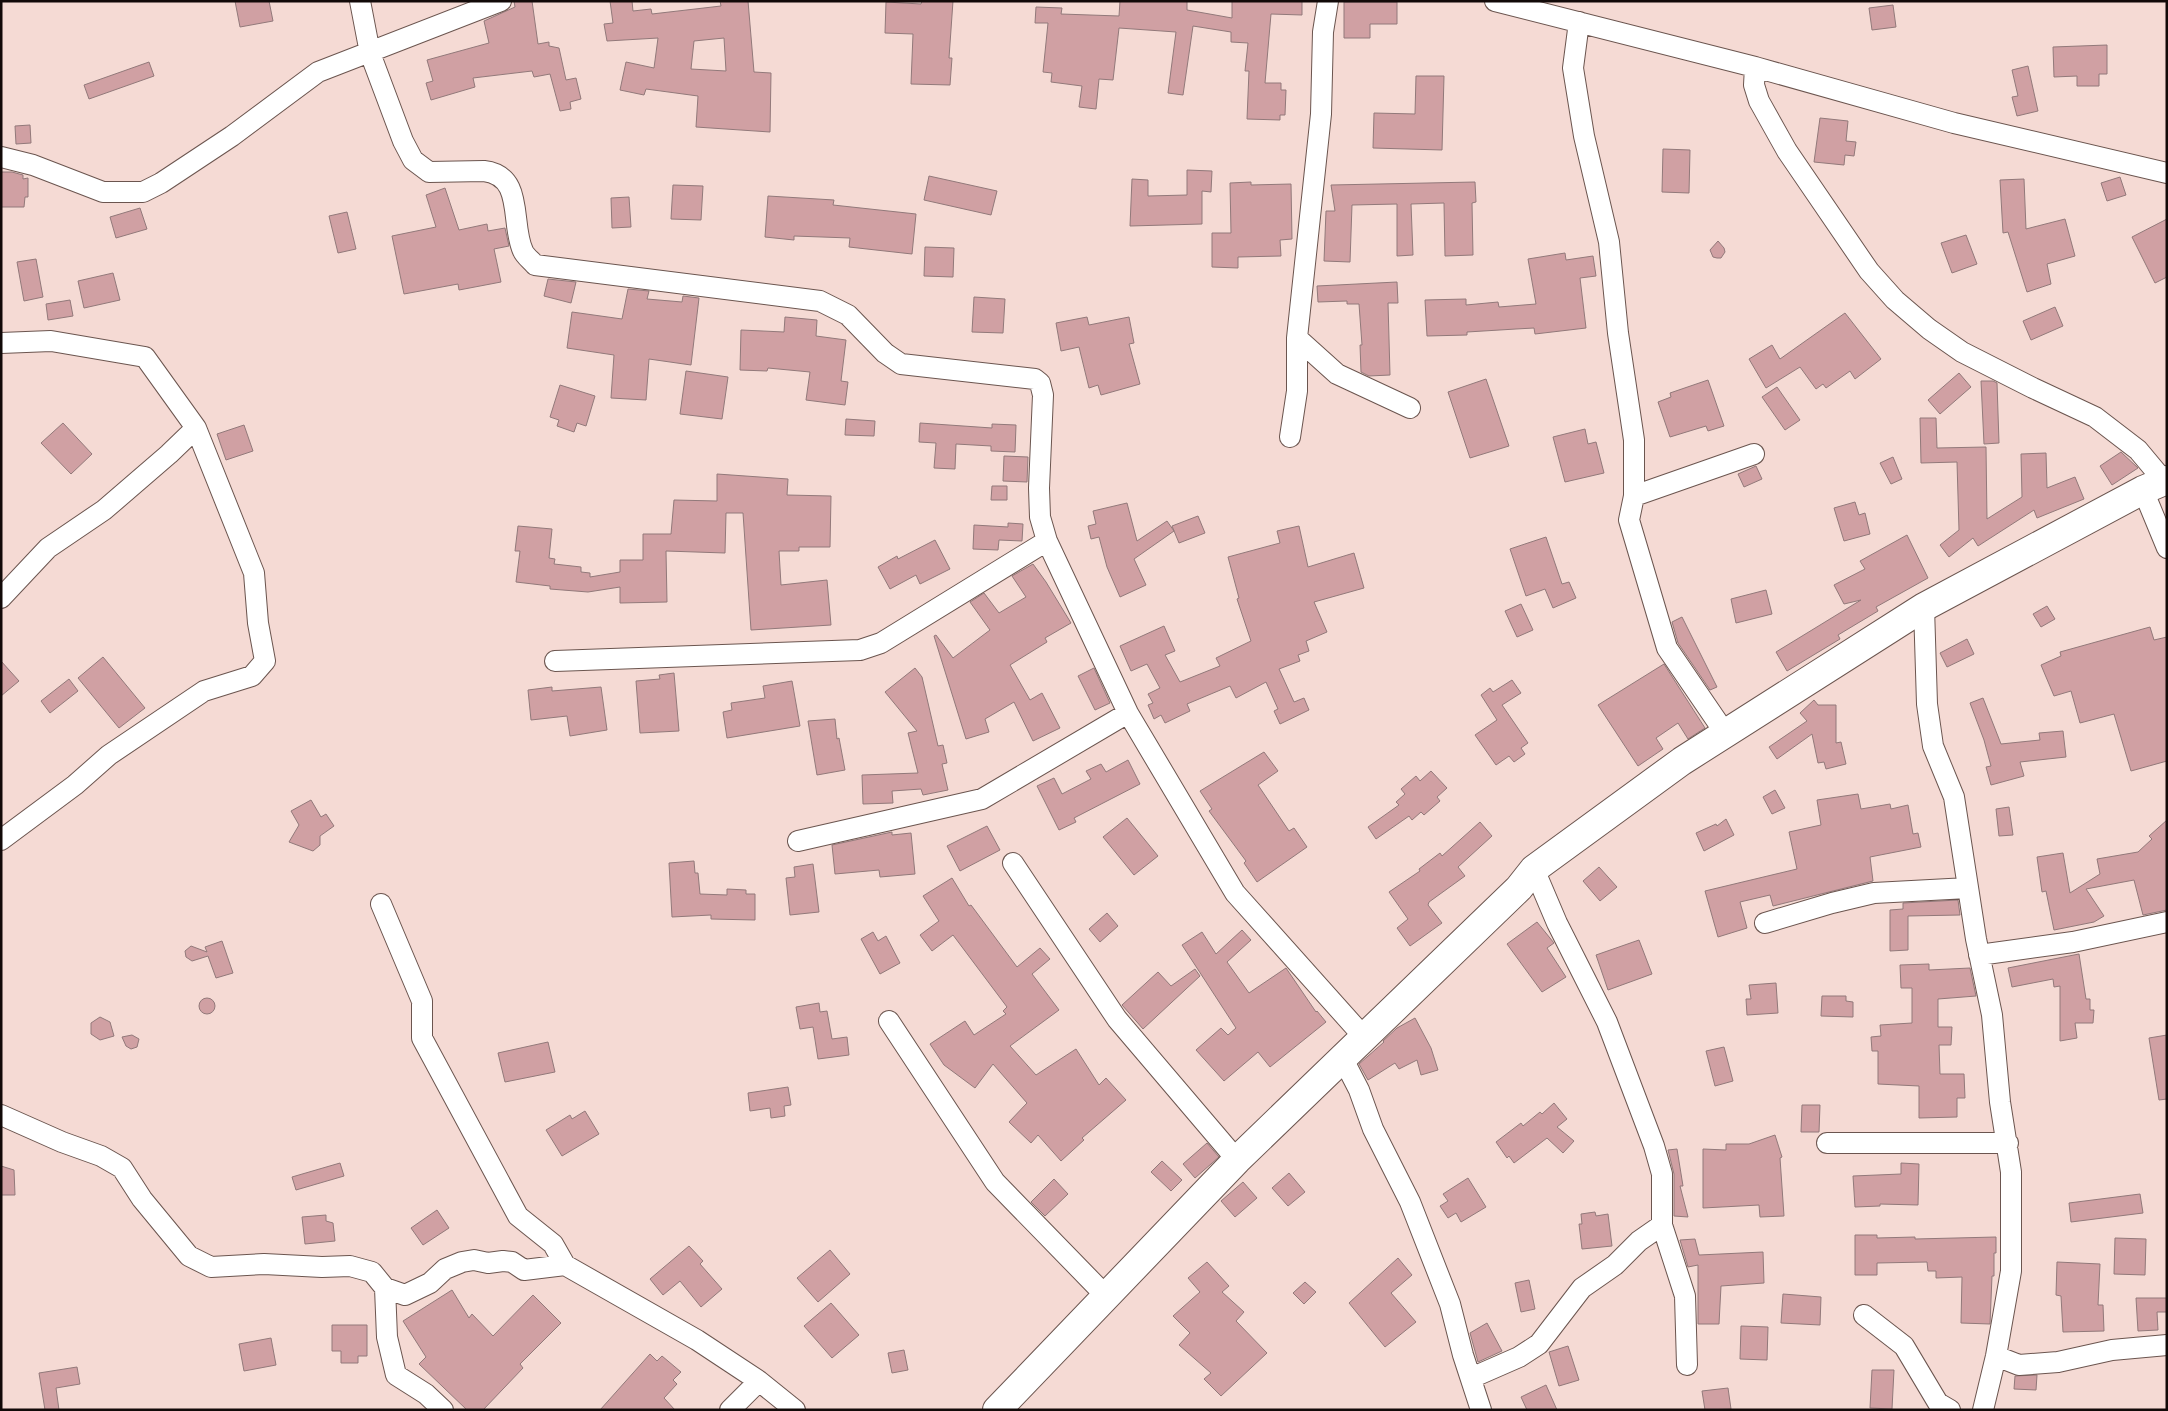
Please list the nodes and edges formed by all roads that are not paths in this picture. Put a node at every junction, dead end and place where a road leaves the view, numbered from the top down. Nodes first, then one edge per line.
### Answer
1 (360, 1) edge
2 (500, 1) edge
3 (1328, 1) edge
4 (1495, 1) edge
5 (1578, 22) junction
6 (370, 53) junction
7 (1755, 67) junction
8 (1, 157) edge
9 (2167, 172) edge
10 (1297, 338) junction
11 (1, 343) edge
12 (1410, 408) dead end
13 (196, 428) junction
14 (1290, 437) dead end
15 (1754, 454) dead end
16 (2158, 483) edge
17 (1634, 496) junction
18 (1047, 541) junction
19 (2167, 548) edge
20 (1, 598) edge
21 (1924, 607) junction
22 (555, 661) dead end
23 (1128, 713) junction
24 (1725, 733) junction
25 (1, 840) edge
26 (798, 841) dead end
27 (1013, 862) dead end
28 (1534, 869) junction
29 (1968, 888) junction
30 (381, 904) dead end
31 (2167, 922) edge
32 (1766, 923) dead end
33 (1979, 955) junction
34 (889, 1021) dead end
35 (1363, 1036) junction
36 (1342, 1057) junction
37 (1, 1115) edge
38 (1827, 1143) dead end
39 (2008, 1143) junction
40 (1237, 1160) junction
41 (1662, 1225) junction
42 (565, 1265) junction
43 (385, 1288) junction
44 (1106, 1296) junction
45 (1864, 1315) dead end
46 (2167, 1345) edge
47 (1996, 1356) junction
48 (1687, 1365) dead end
49 (1471, 1378) junction
50 (759, 1381) junction
51 (443, 1410) edge
52 (730, 1410) edge
53 (795, 1410) edge
54 (997, 1410) edge
55 (1482, 1410) edge
56 (1950, 1410) edge
57 (1982, 1410) edge

1 - 6 street
2 - 6 street
3 - 10 street
4 - 5 street
5 - 7 street
5 - 17 street
6 - 8 street
6 - 18 street
7 - 9 street
7 - 16 street
10 - 12 street
10 - 14 street
11 - 13 street
13 - 20 street
13 - 25 street
15 - 17 street
16 - 19 street
16 - 21 street
17 - 24 street
18 - 22 street
18 - 23 street
21 - 24 street
21 - 29 street
23 - 26 street
23 - 35 street
24 - 28 street
27 - 40 street
28 - 35 street
28 - 41 street
29 - 32 street
29 - 33 street
30 - 42 street
31 - 33 street
33 - 39 street
34 - 44 street
35 - 36 street
36 - 40 street
36 - 49 street
37 - 43 street
38 - 39 street
39 - 47 street
40 - 44 street
41 - 48 street
41 - 49 street
42 - 43 street
42 - 50 street
43 - 51 street
44 - 54 street
45 - 56 street
46 - 47 street
47 - 57 street
49 - 55 street
50 - 52 street
50 - 53 street

